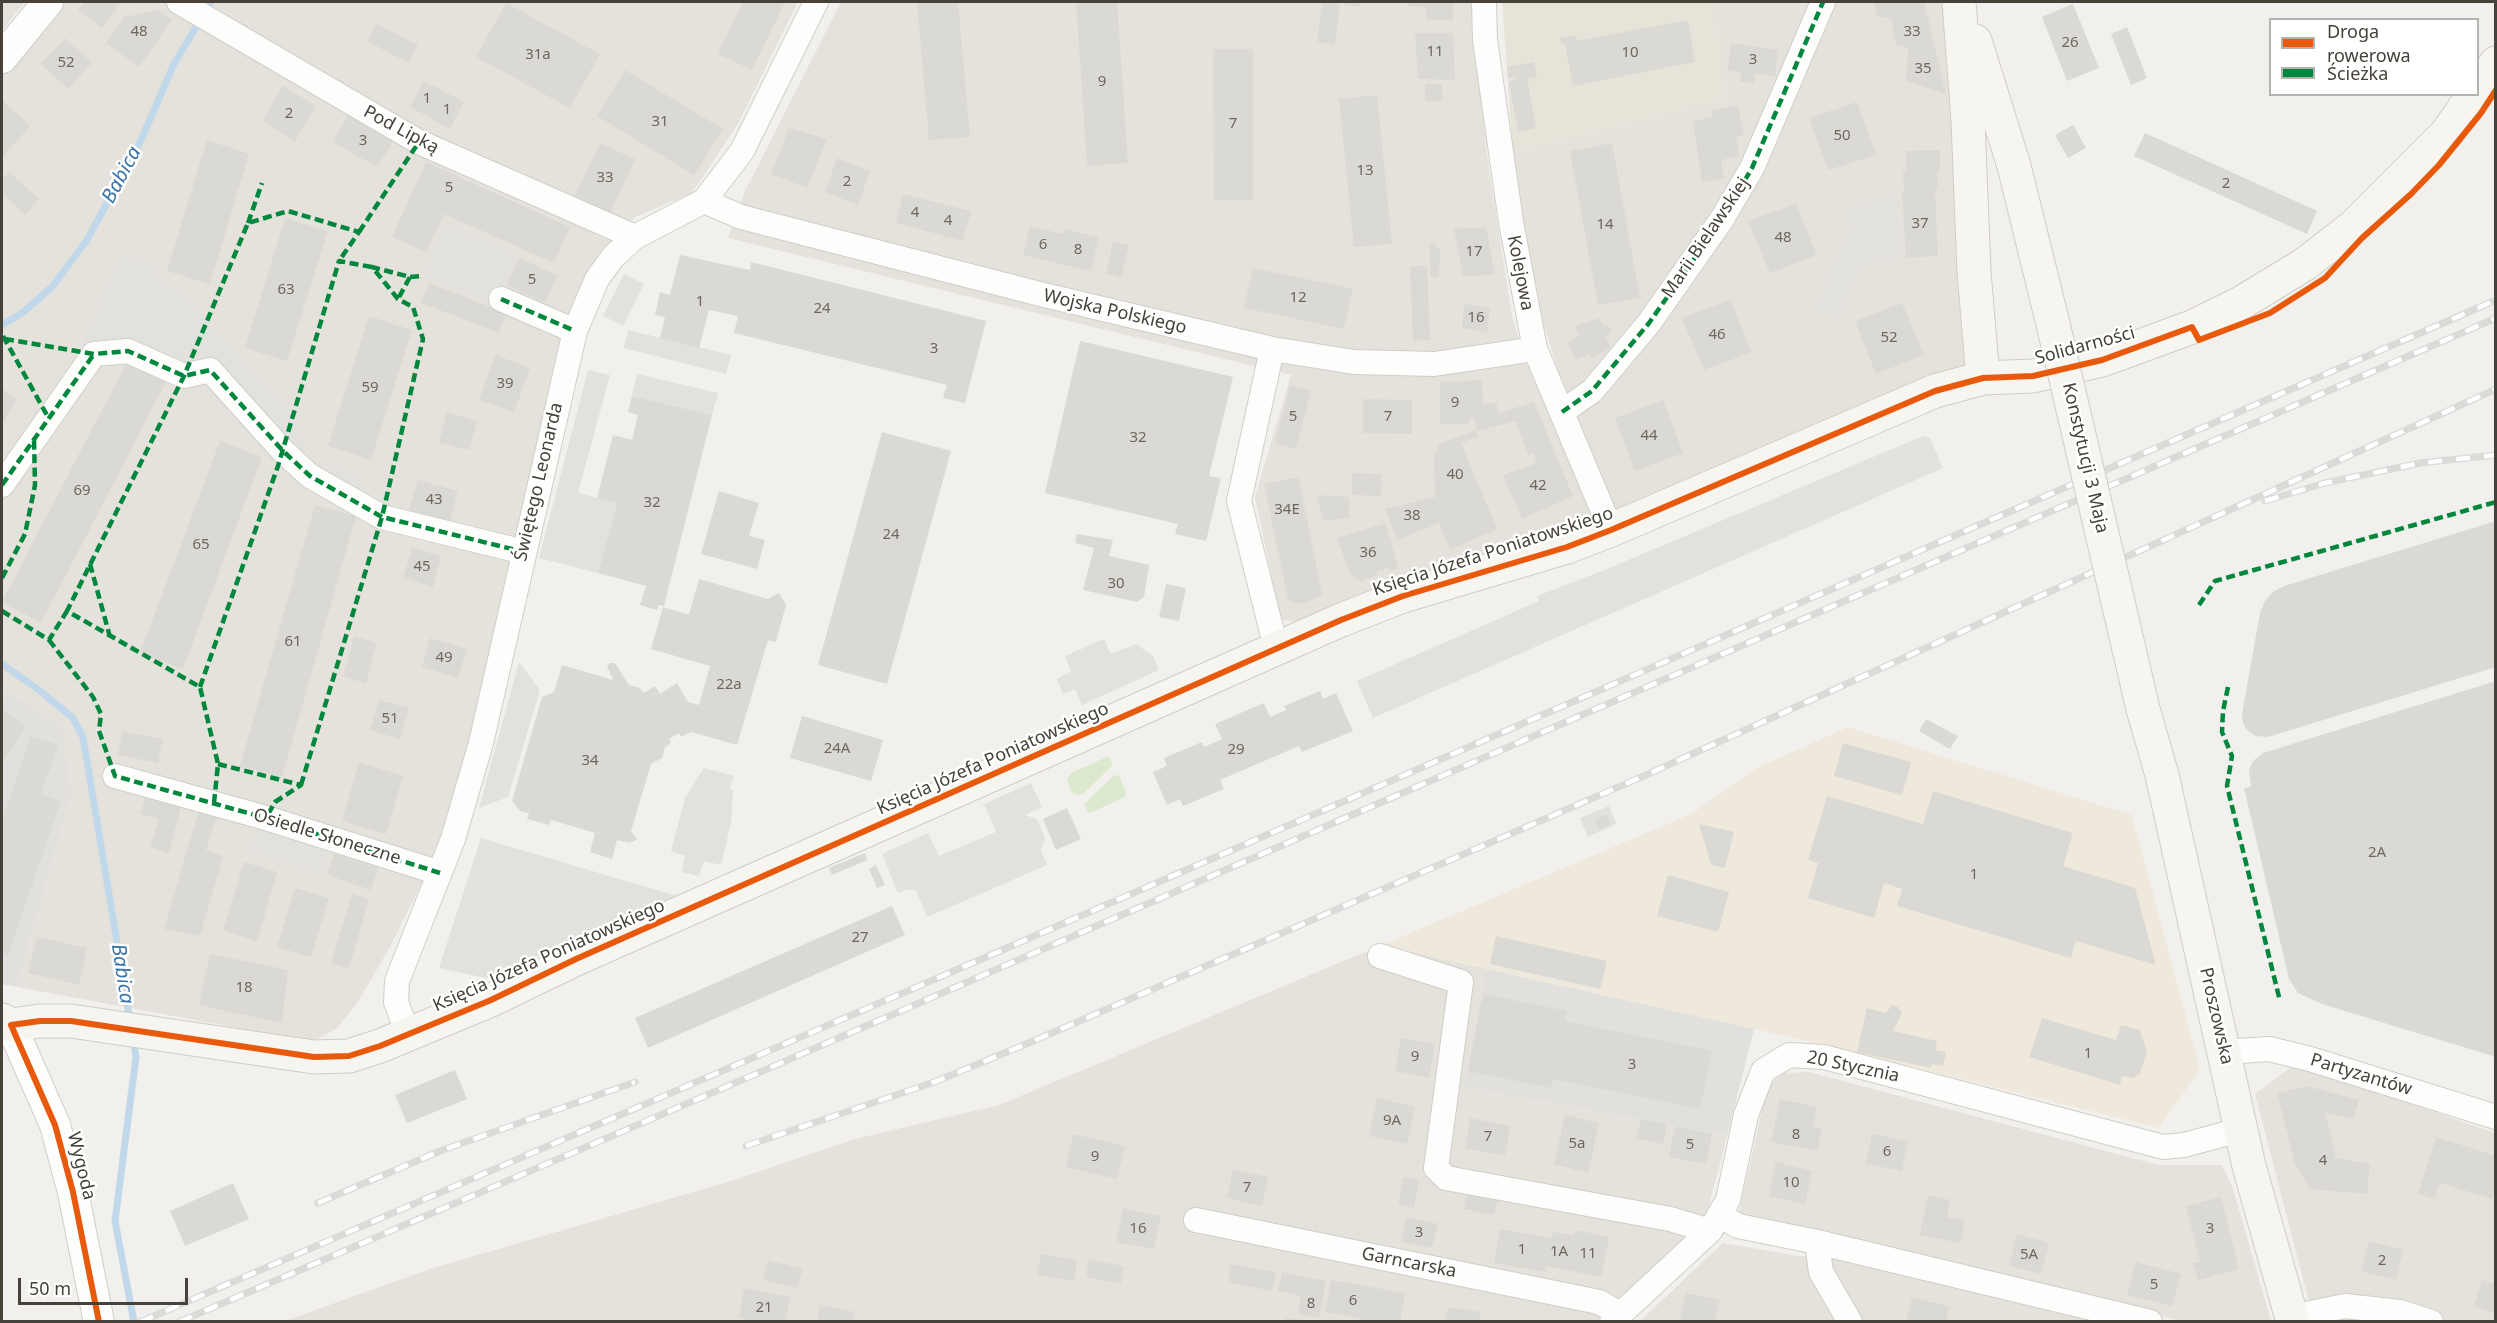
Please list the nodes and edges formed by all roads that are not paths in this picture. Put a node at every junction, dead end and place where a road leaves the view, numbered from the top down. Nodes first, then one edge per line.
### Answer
1 (48, 2) edge
2 (816, 2) edge
3 (1484, 2) edge
4 (1823, 2) edge
5 (1961, 2) edge
6 (185, 5) edge
7 (2, 58) edge
8 (2496, 63) edge
9 (2479, 88) edge
10 (2473, 96) edge
11 (1982, 112) junction
12 (704, 201) junction
13 (635, 237) junction
14 (501, 299) dead end
15 (575, 330) junction
16 (1272, 349) junction
17 (1535, 349) junction
18 (1983, 378) junction
19 (1562, 412) junction
20 (2, 485) edge
21 (1611, 530) junction
22 (524, 552) junction
23 (1279, 647) junction
24 (2143, 709) joint
25 (115, 776) dead end
26 (440, 873) junction
27 (1380, 956) dead end
28 (6, 1022) edge
29 (408, 1034) junction
30 (2224, 1052) junction
31 (2496, 1116) edge
32 (2240, 1130) junction
33 (1196, 1220) dead end
34 (1714, 1223) junction
35 (1817, 1242) junction
36 (1616, 1318) edge
37 (2292, 1319) edge
38 (99, 1322) edge
39 (1850, 1322) edge
40 (2150, 1322) edge
41 (2431, 1322) edge

1 - 7 street
2 - 12 street, Świętego Leonarda
3 - 17 street, Kolejowa
4 - 19 street, Marii Bielawskiej
5 - 11 main road
6 - 13 street, Pod Lipką
8 - 9 main road
10 - 18 main road, Solidarności
11 - 18 main road
11 - 24 main road, Konstytucji 3 Maja, bridge
12 - 13 street, Świętego Leonarda
12 - 16 street, Wojska Polskiego
13 - 15 street, Świętego Leonarda
14 - 15 street
15 - 22 street, Świętego Leonarda
16 - 17 street, Wojska Polskiego
16 - 23 street
17 - 19 street, Kolejowa
18 - 21 main road, Księcia Józefa Poniatowskiego
19 - 21 street, Kolejowa
20 - 22 street
21 - 23 main road, Księcia Józefa Poniatowskiego
22 - 26 street, Świętego Leonarda
23 - 29 main road, Księcia Józefa Poniatowskiego
24 - 30 main road, Proszowska
25 - 26 street, Osiedle Słoneczne
26 - 29 street, Świętego Leonarda
27 - 34 street
28 - 29 main road, Księcia Józefa Poniatowskiego
28 - 38 street, Wygoda
30 - 31 street, Partyzantów
30 - 32 main road, Proszowska
32 - 34 street, 20 Stycznia
32 - 37 main road, Proszowska
33 - 36 street, Garncarska
34 - 35 street
34 - 36 street, 20 Stycznia
35 - 39 street
35 - 40 street
37 - 41 street

